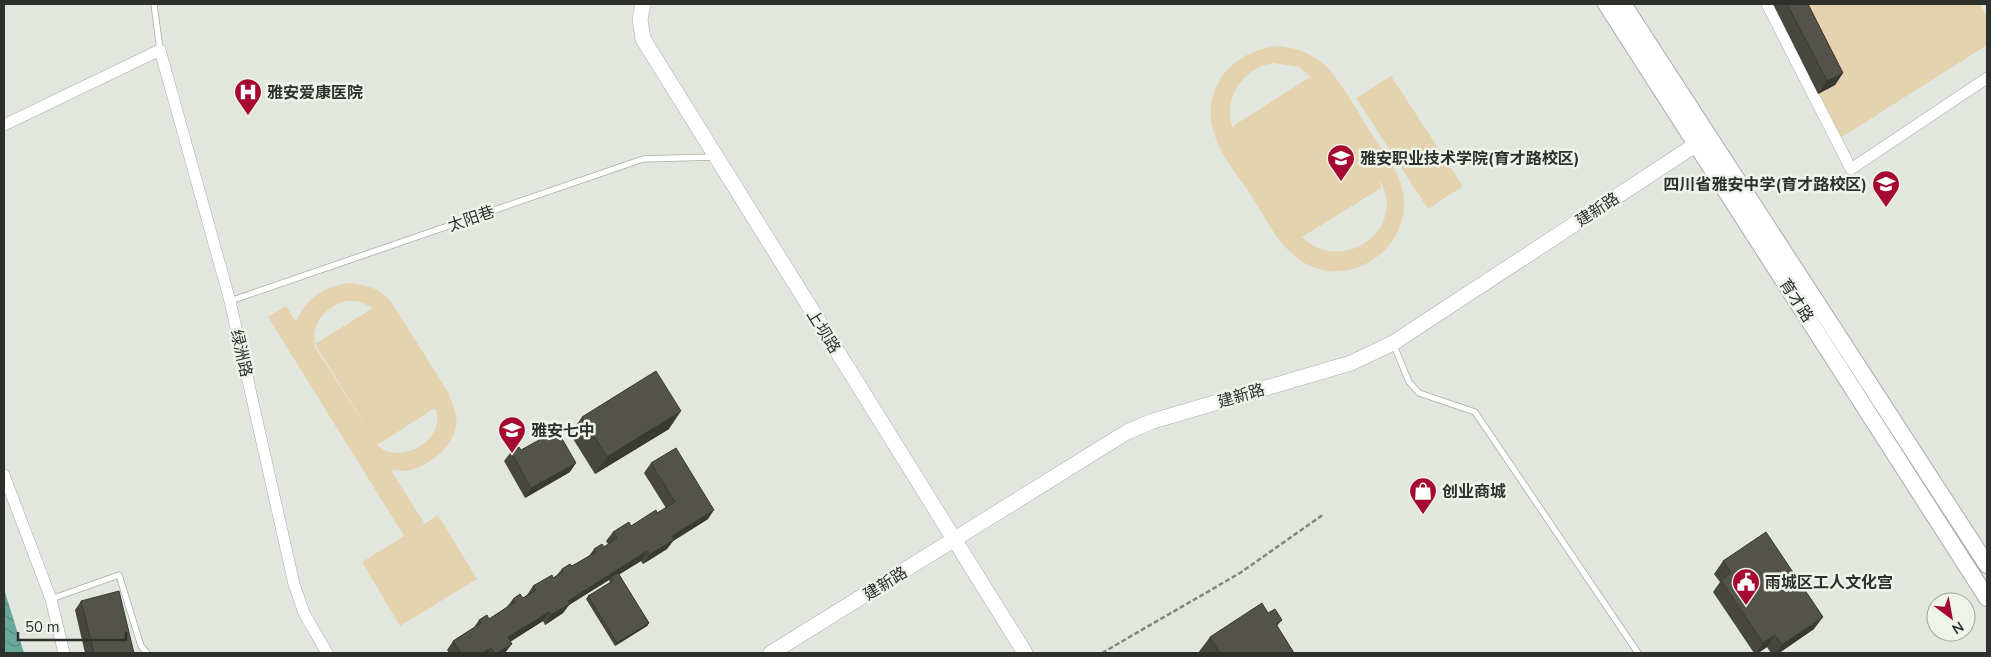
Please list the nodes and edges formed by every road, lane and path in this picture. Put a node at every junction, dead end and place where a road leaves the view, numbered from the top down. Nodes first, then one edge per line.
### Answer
1 (154, 4) edge
2 (643, 4) edge
3 (1606, 4) edge
4 (1623, 4) edge
5 (1767, 4) edge
6 (160, 50) junction
7 (1987, 78) edge
8 (4, 125) edge
9 (1703, 140) junction
10 (716, 157) junction
11 (230, 301) junction
12 (1393, 343) junction
13 (4, 475) edge
14 (1324, 514) dead end
15 (954, 540) junction
16 (1987, 565) edge
17 (1987, 598) edge
18 (51, 599) junction
19 (64, 653) edge
20 (147, 653) edge
21 (327, 653) edge
22 (771, 653) edge
23 (1025, 653) edge
24 (1102, 653) edge
25 (1638, 653) edge

1 - 6 lane
2 - 10 street, 上坝路
3 - 9 main road, 育才路
4 - 9 main road, 育才路
5 - 7 street
6 - 8 street
6 - 11 street, 绿洲路
9 - 12 street, 建新路
9 - 16 main road, 育才路
9 - 17 main road, 育才路
10 - 11 lane, 太阳巷
10 - 15 street, 上坝路
11 - 21 street, 绿洲路
12 - 15 street, 建新路
12 - 25 lane
13 - 18 street
14 - 24 path
15 - 22 street, 建新路
15 - 23 street, 上坝路
18 - 19 street
18 - 20 lane

